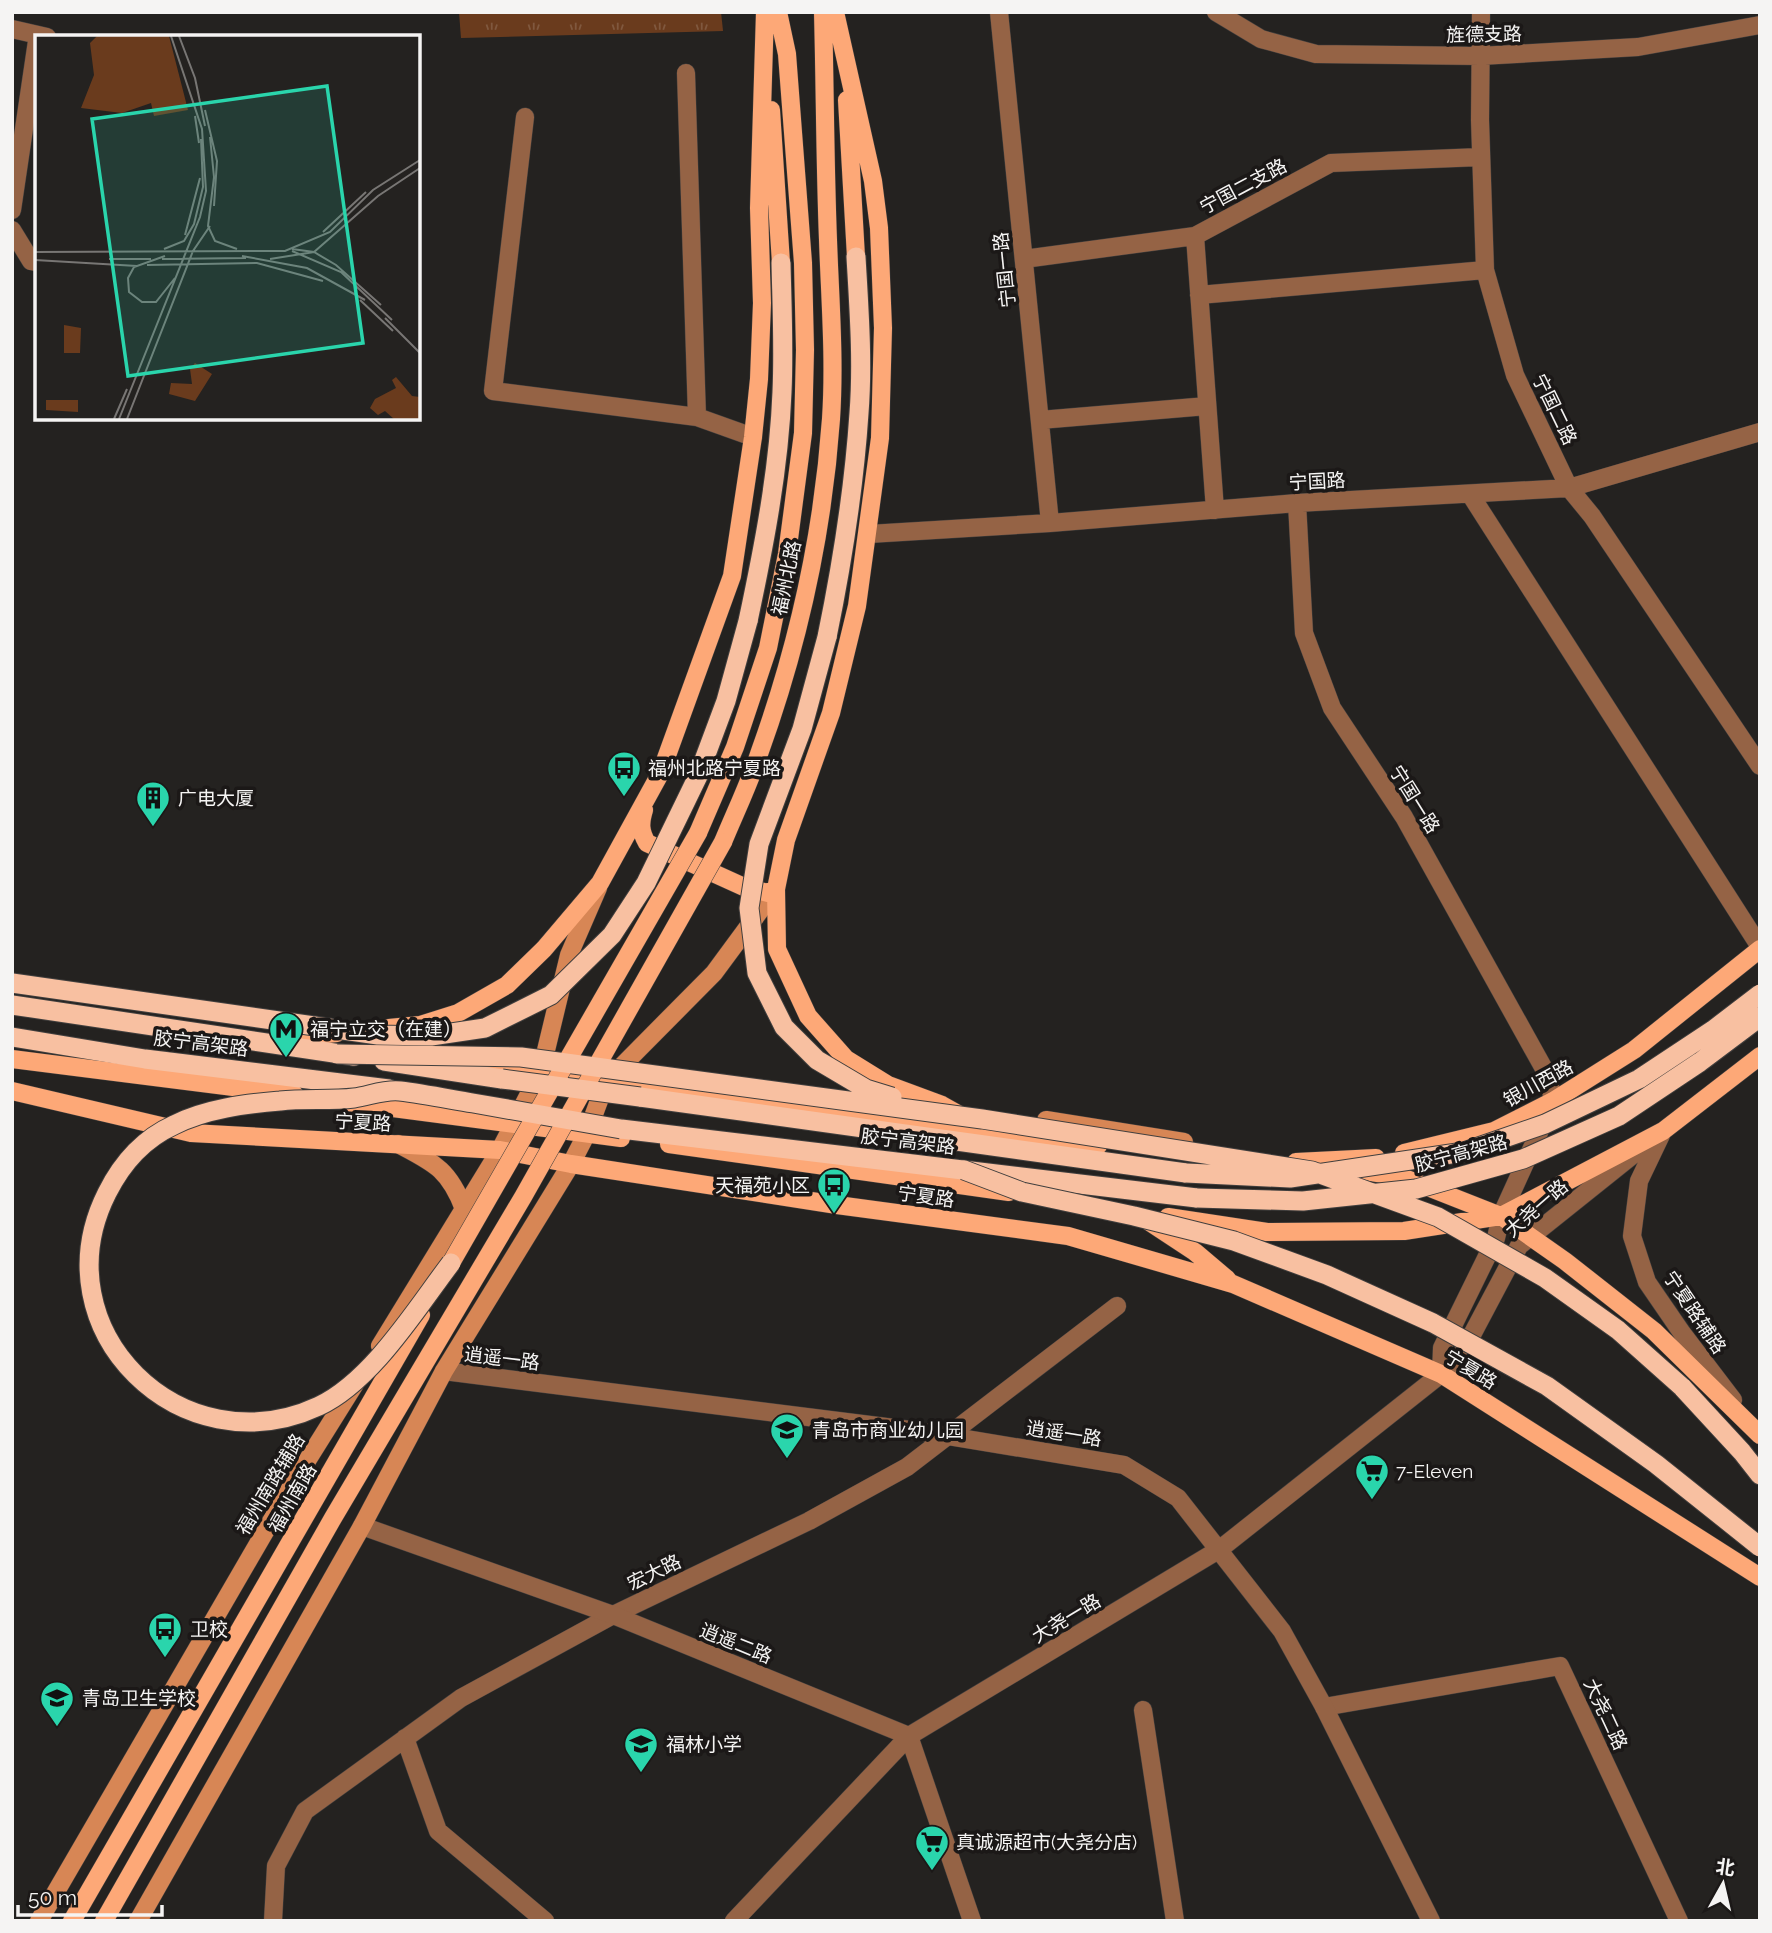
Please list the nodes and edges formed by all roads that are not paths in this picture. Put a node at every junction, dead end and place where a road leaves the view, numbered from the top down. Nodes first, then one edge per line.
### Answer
1 (765, 12) edge
2 (778, 12) edge
3 (823, 12) edge
4 (835, 12) edge
5 (999, 12) edge
6 (1216, 12) edge
7 (1480, 12) edge
8 (1760, 25) edge
9 (12, 29) edge
10 (35, 36) edge
11 (765, 44) junction
12 (845, 50) junction
13 (1480, 56) junction
14 (35, 68) edge
15 (686, 73) dead end
16 (525, 117) dead end
17 (1481, 157) junction
18 (12, 210) edge
19 (12, 230) edge
20 (1195, 236) junction
21 (856, 257) joint
22 (1024, 259) junction
23 (35, 262) edge
24 (781, 263) joint
25 (1485, 270) junction
26 (1199, 295) junction
27 (1207, 406) junction
28 (697, 417) junction
29 (1040, 420) junction
30 (1760, 432) edge
31 (753, 437) junction
32 (1569, 488) junction
33 (1470, 494) junction
34 (1297, 503) junction
35 (1215, 510) junction
36 (1050, 523) junction
37 (869, 534) junction
38 (1760, 766) edge
39 (650, 791) junction
40 (600, 883) junction
41 (776, 889) junction
42 (1760, 948) edge
43 (12, 982) edge
44 (1760, 994) edge
45 (12, 998) edge
46 (12, 1005) edge
47 (1760, 1017) edge
48 (12, 1037) edge
49 (295, 1037) junction
50 (337, 1054) junction
51 (1760, 1056) edge
52 (12, 1059) edge
53 (541, 1071) junction
54 (606, 1082) junction
55 (396, 1090) junction
56 (12, 1091) edge
57 (548, 1096) joint
58 (1553, 1101) junction
59 (942, 1105) junction
60 (1054, 1121) junction
61 (515, 1124) junction
62 (987, 1126) junction
63 (1663, 1131) junction
64 (587, 1133) junction
65 (398, 1144) junction
66 (500, 1150) junction
67 (1296, 1162) junction
68 (571, 1164) junction
69 (964, 1170) junction
70 (464, 1209) junction
71 (1134, 1212) junction
72 (1501, 1216) junction
73 (1530, 1236) junction
74 (451, 1263) junction
75 (1233, 1284) junction
76 (1117, 1306) dead end
77 (444, 1371) junction
78 (1441, 1374) junction
79 (1756, 1430) edge
80 (950, 1436) junction
81 (1760, 1475) edge
82 (362, 1526) junction
83 (1760, 1548) edge
84 (1220, 1549) junction
85 (1760, 1577) edge
86 (613, 1615) junction
87 (1324, 1707) junction
88 (1143, 1710) dead end
89 (909, 1737) junction
90 (405, 1738) junction
91 (38, 1921) edge
92 (72, 1921) edge
93 (104, 1921) edge
94 (138, 1921) edge
95 (272, 1921) edge
96 (545, 1921) edge
97 (734, 1921) edge
98 (972, 1921) edge
99 (1175, 1921) edge
100 (1431, 1921) edge
101 (1679, 1921) edge

1 - 11 main road
2 - 57 main road, 福州北路, bridge
3 - 93 main road, 福州北路, bridge
4 - 12 main road
5 - 22 street, 宁国一路
6 - 13 street, 旌德支路
7 - 13 street, 宁国二路
8 - 13 street, 旌德支路
9 - 10 street
11 - 24 main road
11 - 31 main road
12 - 21 main road
12 - 37 main road
13 - 17 street, 宁国二路
14 - 18 street
15 - 28 street
16 - 28 street
17 - 20 street, 宁国二支路
17 - 25 street, 宁国二路
19 - 23 street
20 - 22 street, 宁国二支路
20 - 26 street
21 - 62 highway, bridge
22 - 29 street, 宁国一路
24 - 43 highway, bridge
25 - 26 street
25 - 32 street, 宁国二路
26 - 27 street
27 - 29 street
27 - 35 street
28 - 31 street
29 - 36 street, 宁国一路
30 - 32 street, 宁国路
31 - 39 main road
32 - 33 street, 宁国路
32 - 38 street, 宁国二路
33 - 34 street, 宁国路
33 - 42 street
34 - 35 street, 宁国路
34 - 58 street, 宁国一路
35 - 36 street, 宁国路
36 - 37 street, 宁国路
37 - 41 main road
39 - 40 main road
39 - 41 main road
40 - 49 main road
40 - 53 main road, 福州南路辅路
41 - 54 main road
41 - 59 main road
42 - 58 main road, 银川西路
44 - 50 highway, 胶宁高架路, bridge
45 - 49 main road
46 - 50 highway, 胶宁高架路
47 - 69 highway, 胶宁高架路, bridge
48 - 55 highway, 胶宁高架路, bridge
49 - 53 main road
50 - 62 highway, 胶宁高架路, bridge
51 - 63 main road
52 - 61 main road, 宁夏路
53 - 54 main road
53 - 61 main road, 福州南路辅路
54 - 62 main road
54 - 64 main road
55 - 69 highway, 胶宁高架路, bridge
55 - 74 highway, bridge
56 - 65 main road, 宁夏路
57 - 74 main road, 福州南路, bridge
58 - 67 main road, 银川西路
58 - 72 street, 大尧一路
59 - 60 main road
59 - 62 main road
60 - 62 main road
60 - 67 main road
61 - 64 main road, 宁夏路
61 - 66 main road, 福州南路辅路
62 - 67 main road
62 - 81 highway, bridge
63 - 72 main road
63 - 73 street, 大尧一路
63 - 79 street, 宁夏路辅路
64 - 68 main road
64 - 71 main road, 宁夏路
65 - 66 main road, 宁夏路
65 - 70 main road
66 - 68 main road, 宁夏路
66 - 70 main road, 福州南路辅路
67 - 72 main road
68 - 75 main road, 宁夏路
68 - 77 main road
69 - 83 highway, bridge
70 - 91 main road, 福州南路辅路
71 - 72 main road, 宁夏路
71 - 75 main road
72 - 73 main road
72 - 78 street, 大尧一路
73 - 78 street, 大尧一路
73 - 79 main road
74 - 92 main road, 福州南路, bridge
75 - 78 main road, 宁夏路
76 - 80 street, 宏大路
77 - 80 street, 逍遥一路
77 - 82 main road
78 - 84 street, 大尧一路
78 - 85 main road, 宁夏路
80 - 84 street, 逍遥一路
80 - 86 street, 宏大路
82 - 86 street, 逍遥二路
82 - 94 main road
84 - 87 street, 逍遥一路
84 - 89 street, 大尧一路
86 - 89 street, 逍遥二路
86 - 90 street, 宏大路
87 - 100 street, 逍遥一路
87 - 101 street, 大尧二路
88 - 99 street
89 - 97 street, 大尧一路
89 - 98 street
90 - 95 street, 宏大路
90 - 96 street

